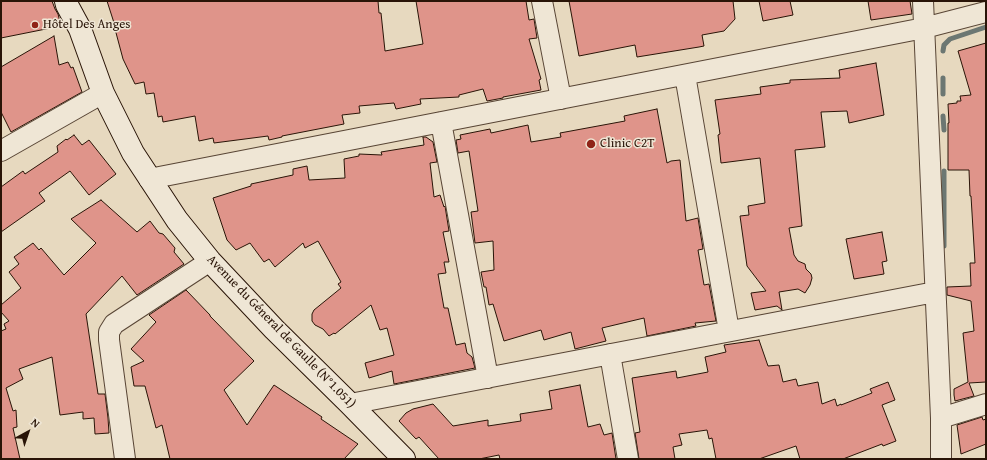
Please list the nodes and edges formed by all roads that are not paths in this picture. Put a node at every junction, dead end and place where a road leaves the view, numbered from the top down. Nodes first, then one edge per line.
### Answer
1 (66, 1) edge
2 (82, 1) edge
3 (542, 1) edge
4 (923, 1) edge
5 (986, 12) edge
6 (924, 28) junction
7 (80, 29) junction
8 (685, 75) junction
9 (103, 93) junction
10 (561, 99) junction
11 (441, 122) junction
12 (1, 151) edge
13 (149, 179) junction
14 (210, 262) junction
15 (935, 292) junction
16 (729, 331) junction
17 (610, 354) junction
18 (488, 378) junction
19 (350, 404) junction
20 (986, 404) edge
21 (941, 418) junction
22 (937, 457) edge
23 (125, 459) edge
24 (404, 459) edge
25 (628, 459) edge

1 - 7 main road, Avenue du Géneral de Gaulle (N°1.051)
2 - 7 main road, Avenue du Géneral de Gaulle (N°1.051)
3 - 10 street
4 - 6 street
5 - 6 street
6 - 8 street
6 - 15 street
7 - 9 main road, Avenue du Géneral de Gaulle (N°1.051)
8 - 10 street
8 - 16 street
9 - 12 street
9 - 13 main road, Avenue du Géneral de Gaulle (N°1.051)
10 - 11 street
11 - 13 street
11 - 18 street
13 - 14 main road, Avenue du Géneral de Gaulle (N°1.051)
14 - 19 main road, Avenue du Géneral de Gaulle (N°1.051)
14 - 23 street
15 - 16 street
15 - 21 street
16 - 17 street
17 - 18 street
17 - 25 street
18 - 19 street
19 - 24 main road, Avenue du Géneral de Gaulle (N°1.051)
20 - 21 street
21 - 22 street

